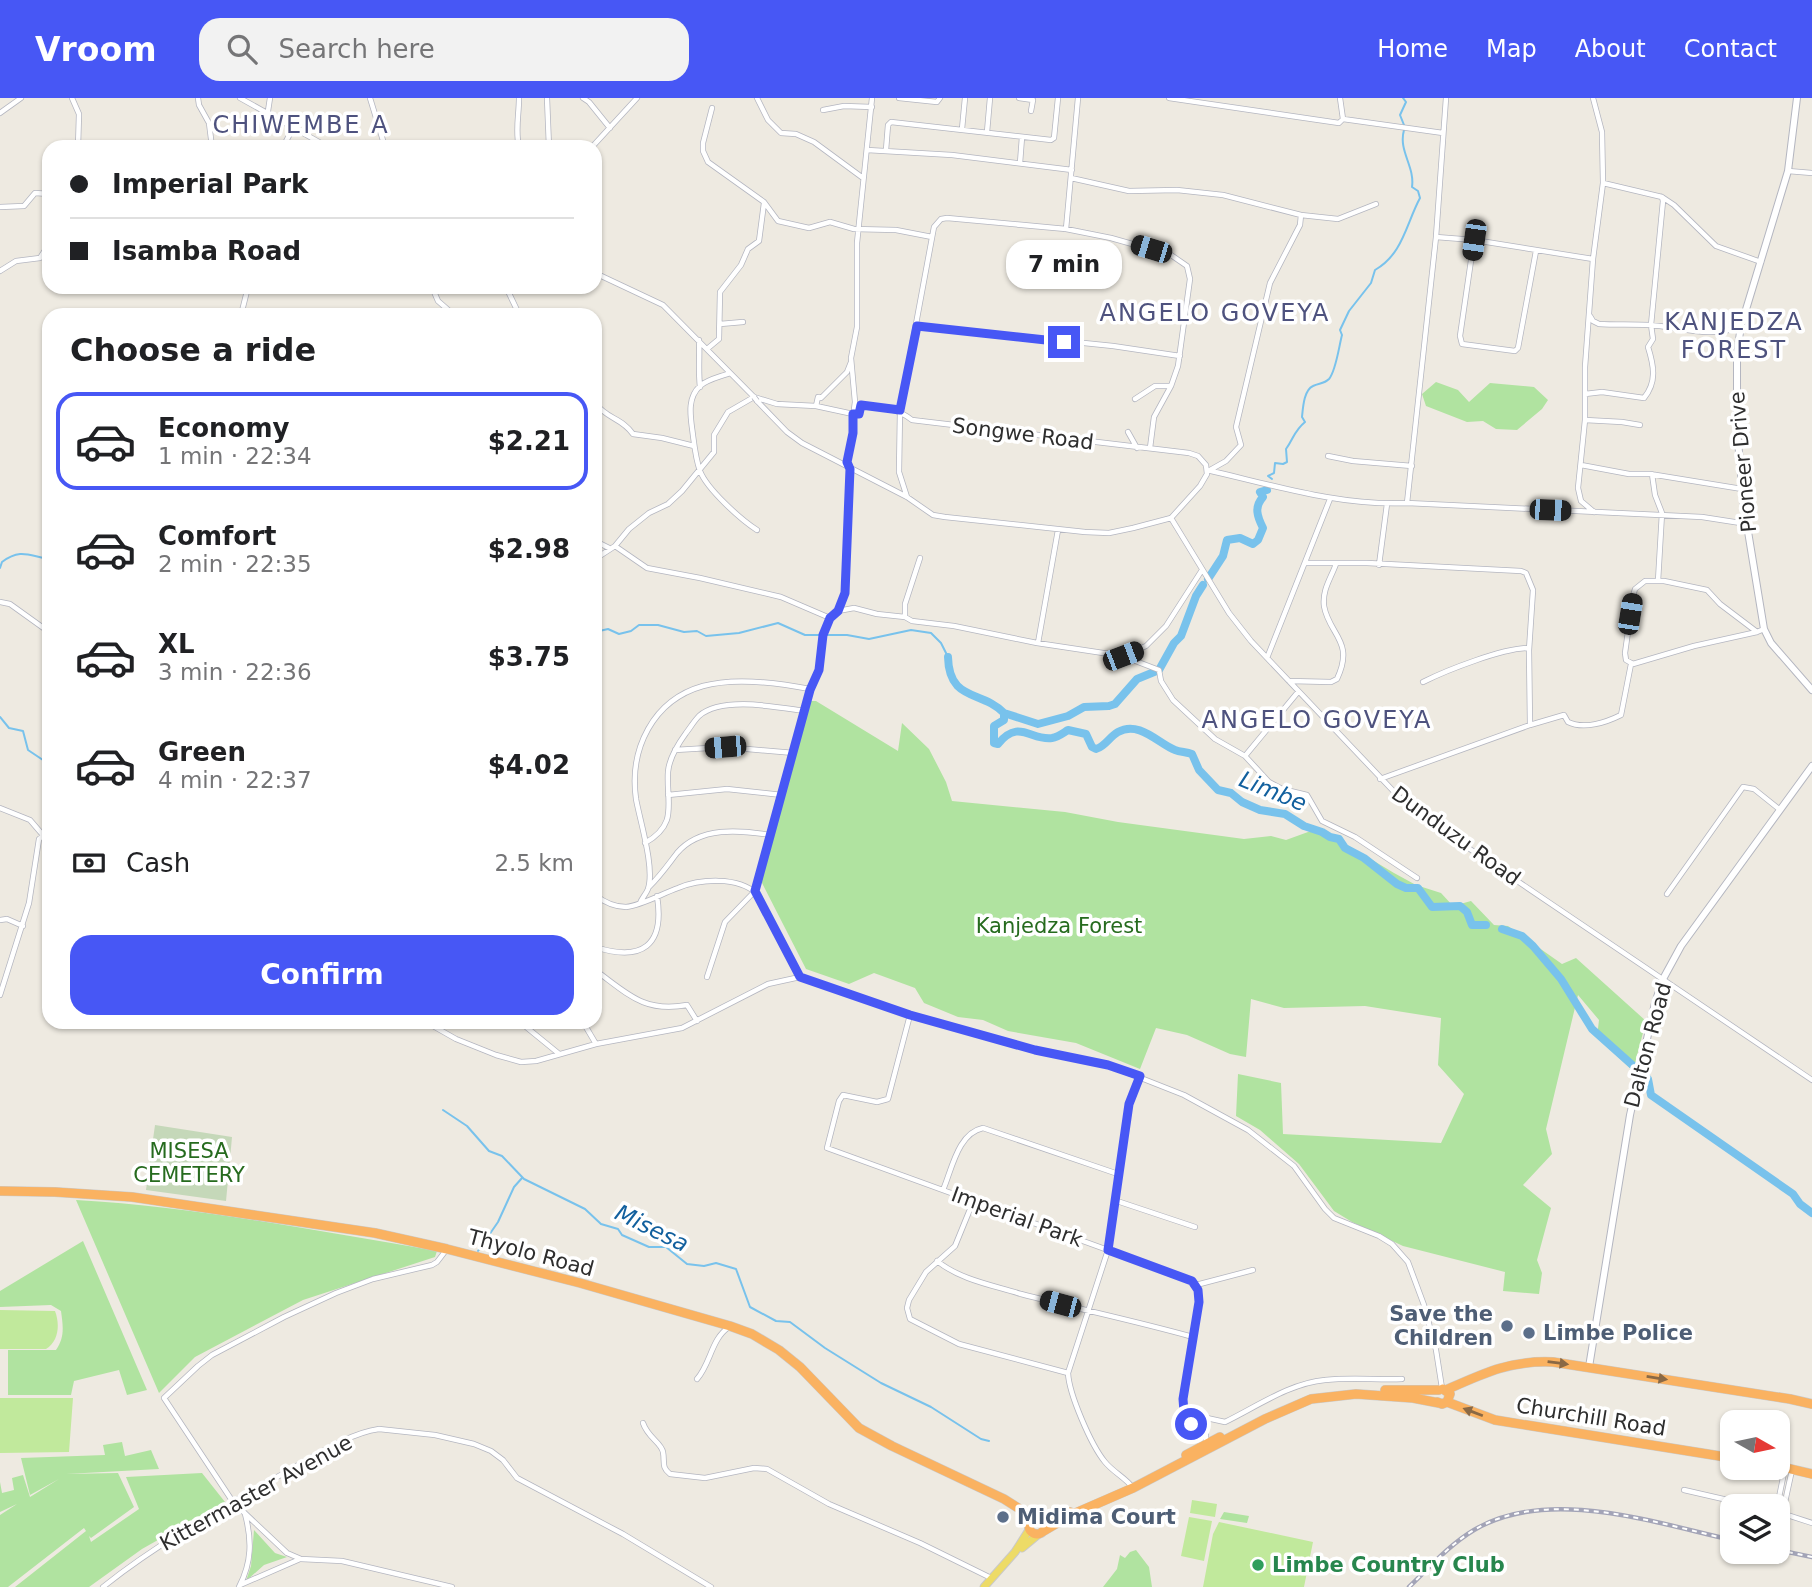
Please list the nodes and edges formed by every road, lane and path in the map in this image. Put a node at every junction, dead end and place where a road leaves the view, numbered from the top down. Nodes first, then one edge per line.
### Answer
1 (21, 98) edge
2 (72, 98) edge
3 (198, 98) edge
4 (240, 98) edge
5 (270, 98) edge
6 (370, 98) edge
7 (519, 98) edge
8 (547, 98) edge
9 (583, 98) edge
10 (637, 98) edge
11 (757, 98) edge
12 (872, 98) edge
13 (899, 98) edge
14 (940, 98) edge
15 (965, 98) edge
16 (990, 98) edge
17 (1019, 98) edge
18 (1058, 98) edge
19 (1078, 98) edge
20 (1169, 98) edge
21 (1340, 98) edge
22 (1446, 98) edge
23 (1593, 98) edge
24 (1797, 98) edge
25 (872, 107) junction
26 (712, 108) dead end
27 (823, 110) dead end
28 (267, 111) junction
29 (1031, 111) dead end
30 (0, 113) edge
31 (1343, 119) junction
32 (293, 128) junction
33 (610, 128) junction
34 (962, 129) junction
35 (987, 132) junction
36 (1443, 132) junction
37 (1023, 137) junction
38 (78, 140) edge
39 (211, 140) edge
40 (287, 140) edge
41 (315, 140) edge
42 (383, 140) edge
43 (517, 140) edge
44 (549, 140) edge
45 (599, 140) edge
46 (867, 150) junction
47 (886, 150) junction
48 (1020, 163) junction
49 (1072, 170) junction
50 (1788, 171) junction
51 (1812, 173) edge
52 (864, 178) junction
53 (1071, 178) junction
54 (1603, 183) junction
55 (42, 194) edge
56 (1662, 197) junction
57 (764, 202) junction
58 (1376, 204) dead end
59 (0, 207) edge
60 (1301, 215) junction
61 (859, 228) junction
62 (1066, 229) junction
63 (932, 237) junction
64 (1436, 237) junction
65 (1474, 240) junction
66 (1536, 251) junction
67 (42, 255) edge
68 (1593, 259) junction
69 (1761, 262) junction
70 (0, 271) edge
71 (602, 276) edge
72 (435, 294) edge
73 (447, 308) edge
74 (1590, 316) junction
75 (743, 322) dead end
76 (720, 324) junction
77 (1651, 325) junction
78 (917, 326) junction
79 (1741, 326) junction
80 (699, 340) junction
81 (707, 349) junction
82 (1180, 356) junction
83 (851, 358) junction
84 (730, 373) junction
85 (1171, 386) junction
86 (700, 387) junction
87 (1585, 394) junction
88 (755, 398) junction
89 (1135, 399) dead end
90 (816, 406) junction
91 (900, 410) junction
92 (602, 411) edge
93 (853, 414) junction
94 (1585, 420) junction
95 (1640, 425) dead end
96 (1128, 432) dead end
97 (694, 446) junction
98 (1137, 447) junction
99 (1150, 449) junction
100 (1328, 456) dead end
101 (1581, 465) junction
102 (1412, 466) junction
103 (850, 469) junction
104 (700, 470) junction
105 (1208, 470) junction
106 (1652, 474) junction
107 (1742, 489) junction
108 (907, 497) junction
109 (1331, 498) junction
110 (1407, 503) junction
111 (1387, 504) junction
112 (1594, 512) junction
113 (1661, 515) junction
114 (1171, 518) junction
115 (1747, 524) junction
116 (757, 530) dead end
117 (1058, 530) junction
118 (602, 543) edge
119 (612, 547) junction
120 (602, 554) edge
121 (920, 558) dead end
122 (1306, 563) junction
123 (1336, 564) junction
124 (1379, 565) junction
125 (1202, 570) junction
126 (1658, 581) junction
127 (0, 602) edge
128 (838, 611) junction
129 (905, 617) junction
130 (830, 618) junction
131 (42, 627) edge
132 (1760, 631) junction
133 (1038, 643) junction
134 (1529, 648) junction
135 (1123, 656) junction
136 (1267, 658) junction
137 (1631, 664) junction
138 (1289, 681) junction
139 (1423, 682) dead end
140 (810, 690) junction
141 (1812, 690) edge
142 (1298, 692) junction
143 (804, 711) junction
144 (1530, 725) junction
145 (675, 750) junction
146 (794, 753) junction
147 (1245, 756) junction
148 (1812, 766) edge
149 (1380, 779) junction
150 (668, 795) junction
151 (782, 795) junction
152 (0, 808) edge
153 (1779, 809) junction
154 (42, 834) joint
155 (771, 835) junction
156 (645, 843) junction
157 (1417, 878) dead end
158 (649, 887) junction
159 (755, 891) junction
160 (1667, 894) dead end
161 (657, 896) junction
162 (602, 899) edge
163 (639, 903) junction
164 (0, 919) edge
165 (23, 926) junction
166 (602, 949) edge
167 (602, 975) edge
168 (707, 977) dead end
169 (800, 977) junction
170 (1663, 979) junction
171 (0, 995) edge
172 (910, 1015) junction
173 (697, 1021) junction
174 (438, 1029) edge
175 (527, 1029) edge
176 (587, 1029) edge
177 (596, 1044) junction
178 (558, 1054) junction
179 (1140, 1076) junction
180 (1812, 1080) edge
181 (1118, 1174) junction
182 (943, 1190) junction
183 (0, 1191) edge
184 (1117, 1200) junction
185 (973, 1202) junction
186 (1195, 1227) dead end
187 (447, 1249) junction
188 (1108, 1250) junction
189 (937, 1261) junction
190 (1253, 1270) dead end
191 (1196, 1285) junction
192 (1087, 1312) junction
193 (730, 1326) junction
194 (1193, 1337) junction
195 (1589, 1367) junction
196 (1068, 1373) junction
197 (697, 1379) dead end
198 (1402, 1379) dead end
199 (1442, 1390) junction
200 (1443, 1403) junction
201 (1812, 1404) edge
202 (1184, 1412) junction
203 (643, 1423) dead end
204 (1206, 1448) junction
205 (1720, 1456) edge
206 (1790, 1468) edge
207 (1812, 1474) edge
208 (1782, 1480) edge
209 (1786, 1480) edge
210 (1132, 1486) junction
211 (1684, 1490) dead end
212 (1780, 1492) joint
213 (1787, 1493) joint
214 (999, 1496) junction
215 (1720, 1497) edge
216 (233, 1503) junction
217 (245, 1513) junction
218 (1790, 1516) edge
219 (1037, 1518) junction
220 (1812, 1523) edge
221 (1029, 1528) junction
222 (1041, 1532) junction
223 (1015, 1552) junction
224 (301, 1559) junction
225 (991, 1578) junction
226 (438, 1584) junction
227 (239, 1586) edge
228 (103, 1587) edge
229 (428, 1587) edge
230 (452, 1587) edge
231 (711, 1587) edge
232 (984, 1587) edge

1 - 30 street
2 - 38 street
3 - 39 street
4 - 28 street
5 - 28 street
6 - 42 street
7 - 43 street
8 - 44 street
9 - 33 street
10 - 33 street
11 - 52 street
12 - 25 street
13 - 14 street
15 - 34 street
16 - 35 street
17 - 29 street
18 - 37 street
19 - 49 street
20 - 31 street
21 - 31 street
22 - 36 street
23 - 54 street
24 - 50 main road, Pioneer Drive
25 - 27 street
25 - 46 street
26 - 57 street
28 - 32 street
31 - 36 street
32 - 40 street
32 - 41 street
33 - 45 street
34 - 35 street
34 - 47 street
35 - 37 street
36 - 64 street
37 - 48 street
46 - 47 street
46 - 52 street
47 - 48 street
48 - 49 street
49 - 53 street
50 - 51 street
50 - 69 main road, Pioneer Drive
52 - 61 street
53 - 60 street
53 - 62 street
54 - 56 street
54 - 68 street
55 - 59 street
56 - 69 street
56 - 77 street
57 - 61 street
57 - 76 street
58 - 60 street
60 - 105 street
61 - 63 street
61 - 83 street
62 - 63 street
62 - 82 street
63 - 78 street
64 - 65 street
64 - 102 street
65 - 66 street
65 - 66 street
66 - 68 street
67 - 70 street
68 - 74 street
69 - 79 main road, Pioneer Drive
71 - 80 street
72 - 73 street
74 - 77 street
74 - 87 street
75 - 76 street
76 - 81 street
77 - 79 street
77 - 87 street
78 - 82 street
78 - 91 street
79 - 107 main road, Pioneer Drive
80 - 81 street
80 - 86 street
81 - 84 street
82 - 85 street
83 - 90 street
83 - 93 street
84 - 86 street
84 - 88 street
85 - 89 street
85 - 99 street
86 - 97 street
87 - 94 street
88 - 90 street
88 - 103 street
88 - 104 street
90 - 93 street
91 - 93 street, Songwe Road
91 - 98 street, Songwe Road
91 - 108 street
92 - 97 street
93 - 103 street
94 - 95 street
94 - 101 street
96 - 98 street
97 - 104 street
98 - 99 street, Songwe Road
99 - 105 street, Songwe Road
100 - 102 street
101 - 106 street
101 - 112 street
102 - 110 street
103 - 108 street
103 - 128 street
104 - 116 street
104 - 119 street
105 - 109 street
105 - 114 street
106 - 107 street
106 - 113 street
107 - 115 main road, Pioneer Drive
108 - 117 street
109 - 111 street
109 - 122 street
110 - 111 street
110 - 112 street
111 - 124 street
112 - 113 street
113 - 115 street
113 - 126 street
114 - 117 street
114 - 125 street, Dunduzu Road
115 - 132 main road, Pioneer Drive
117 - 133 street
118 - 119 street
119 - 120 street
119 - 130 street
121 - 129 street
122 - 123 street
122 - 136 street
123 - 124 street
123 - 138 street
124 - 134 street
125 - 135 street
125 - 136 street, Dunduzu Road
126 - 132 street
126 - 137 street
127 - 131 street
128 - 129 street
128 - 130 street
129 - 133 street
130 - 140 street
132 - 137 street
132 - 141 main road, Pioneer Drive
133 - 135 street
134 - 139 street
134 - 144 street
135 - 147 street
136 - 138 street, Dunduzu Road
137 - 144 street
138 - 142 street, Dunduzu Road
140 - 143 street
140 - 156 street
142 - 147 street
142 - 149 street, Dunduzu Road
143 - 145 street
143 - 146 street
144 - 149 street
145 - 146 street
145 - 150 street
146 - 151 street
147 - 157 street
148 - 153 main road, Dalton Road
149 - 170 street, Dunduzu Road
150 - 151 street
150 - 156 street
151 - 155 street
152 - 154 street
153 - 160 street
153 - 170 main road, Dalton Road
154 - 165 street
155 - 158 street
155 - 159 street
156 - 158 street
158 - 163 street
159 - 161 street
159 - 168 street
159 - 169 street
161 - 163 street
161 - 166 street
162 - 163 street
164 - 165 street
165 - 171 street
167 - 173 street
169 - 172 street
169 - 173 street
170 - 180 street, Dunduzu Road
170 - 195 main road, Dalton Road
172 - 179 street
172 - 182 street, Imperial Park
173 - 177 street
174 - 178 street
175 - 178 street
176 - 177 street
177 - 178 street
179 - 181 street
179 - 199 street
181 - 182 street
181 - 184 street
182 - 185 street, Imperial Park
183 - 187 highway, Thyolo Road
184 - 186 street
184 - 188 street
185 - 188 street, Imperial Park
185 - 189 street
187 - 193 highway, Thyolo Road
187 - 216 street
188 - 191 street, Imperial Park
188 - 192 street
189 - 192 street
189 - 196 street
190 - 191 street
191 - 194 street
192 - 194 street
192 - 196 street
193 - 197 street
193 - 214 highway, Thyolo Road
194 - 202 street
199 -> 195 highway
195 -> 201 highway
196 - 210 street
198 - 202 street
199 - 200 highway
199 - 204 highway, Churchill Road
200 - 204 highway, Churchill Road
205 -> 200 highway, Churchill Road
202 - 204 street
203 - 225 street
204 - 210 highway, Churchill Road
206 - 207 highway
208 - 212 street
209 - 213 street
210 - 219 highway, Churchill Road
210 - 222 highway, Churchill Road
211 - 215 street
212 - 213 street
214 - 219 highway, Thyolo Road
214 - 221 highway, Thyolo Road
216 - 217 street
216 - 228 street, Kittermaster Avenue
216 - 231 street, Kittermaster Avenue
217 - 224 street
217 - 227 street
218 - 220 street
219 - 221 highway
219 - 222 highway
221 - 222 highway
221 - 223 main road
222 - 223 main road
223 - 225 main road
224 - 226 street
224 - 227 street
225 - 232 main road
226 - 229 street
226 - 230 street

